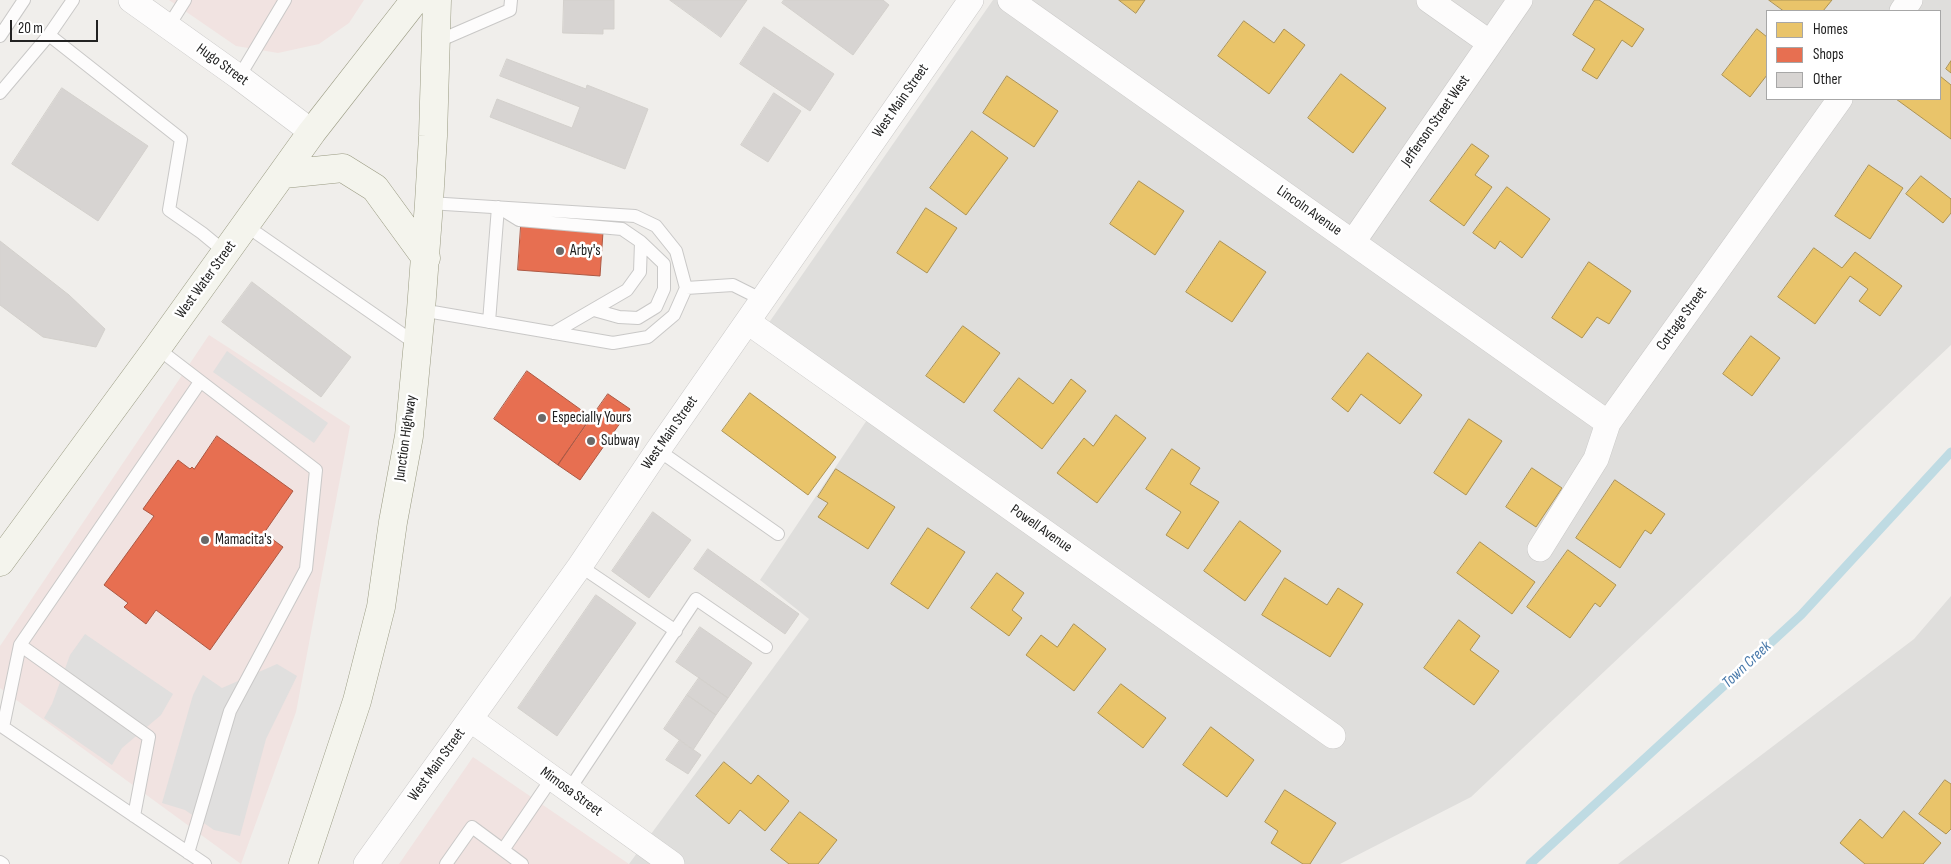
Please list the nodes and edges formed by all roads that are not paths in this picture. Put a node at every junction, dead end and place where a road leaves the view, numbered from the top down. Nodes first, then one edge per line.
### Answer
1 (24, 0) edge
2 (73, 0) edge
3 (131, 0) edge
4 (185, 0) edge
5 (285, 0) edge
6 (415, 0) edge
7 (437, 0) edge
8 (511, 0) edge
9 (1010, 0) edge
10 (1429, 0) edge
11 (1520, 0) edge
12 (967, 1) edge
13 (168, 27) junction
14 (49, 35) junction
15 (0, 36) edge
16 (436, 42) junction
17 (1490, 43) junction
18 (240, 77) junction
19 (0, 93) edge
20 (1839, 100) edge
21 (312, 132) junction
22 (284, 174) junction
23 (430, 203) junction
24 (498, 207) junction
25 (245, 225) junction
26 (641, 242) junction
27 (1353, 242) junction
28 (225, 252) junction
29 (426, 258) junction
30 (686, 288) junction
31 (763, 300) junction
32 (421, 310) junction
33 (594, 310) junction
34 (489, 322) junction
35 (748, 322) junction
36 (554, 333) junction
37 (418, 345) junction
38 (157, 348) junction
39 (200, 382) junction
40 (1608, 423) junction
41 (658, 450) junction
42 (778, 534) dead end
43 (1540, 549) dead end
44 (0, 562) edge
45 (580, 566) junction
46 (676, 630) junction
47 (20, 645) junction
48 (766, 647) dead end
49 (470, 719) junction
50 (1, 726) edge
51 (1333, 736) dead end
52 (561, 784) junction
53 (134, 816) junction
54 (503, 850) junction
55 (188, 853) junction
56 (205, 864) edge
57 (303, 864) edge
58 (366, 864) edge
59 (446, 864) edge
60 (522, 864) edge
61 (672, 864) edge

1 - 15 lane
2 - 14 lane
3 - 13 street, Hugo Street
4 - 13 lane
5 - 18 lane
6 - 21 main road, West Water Street
7 - 16 main road, Junction Highway
8 - 16 lane
9 - 27 street, Lincoln Avenue
10 - 17 street
11 - 17 street, Jefferson Street West
12 - 31 street, West Main Street
13 - 18 street, Hugo Street
14 - 19 lane
14 - 28 lane
16 - 23 main road, Junction Highway
17 - 27 street, Jefferson Street West
18 - 21 street, Hugo Street
20 - 40 street, Cottage Street
21 - 22 main road, West Water Street
22 - 25 main road, West Water Street
22 - 29 main road
23 - 24 lane
23 - 29 main road, Junction Highway
24 - 26 lane
24 - 30 lane
24 - 34 lane
25 - 28 main road, West Water Street
25 - 37 lane
26 - 33 lane
26 - 33 lane
27 - 40 street, Lincoln Avenue
28 - 38 main road, West Water Street
29 - 32 main road, Junction Highway
30 - 31 lane
30 - 36 lane
31 - 35 street, West Main Street
32 - 34 lane
32 - 37 main road, Junction Highway
33 - 36 lane
34 - 36 lane
35 - 41 street, West Main Street
35 - 51 street, Powell Avenue
37 - 57 main road, Junction Highway
38 - 39 lane
38 - 44 main road, West Water Street
39 - 47 lane
39 - 55 lane
40 - 43 street, Cottage Street
41 - 42 lane
41 - 45 street, West Main Street
45 - 46 lane
45 - 49 street, West Main Street
46 - 48 lane
46 - 52 lane
47 - 50 lane
47 - 53 lane
49 - 52 street, Mimosa Street
49 - 58 street, West Main Street
50 - 53 lane
52 - 54 lane
52 - 61 street, Mimosa Street
53 - 55 lane
54 - 59 lane
54 - 60 lane
55 - 56 lane

